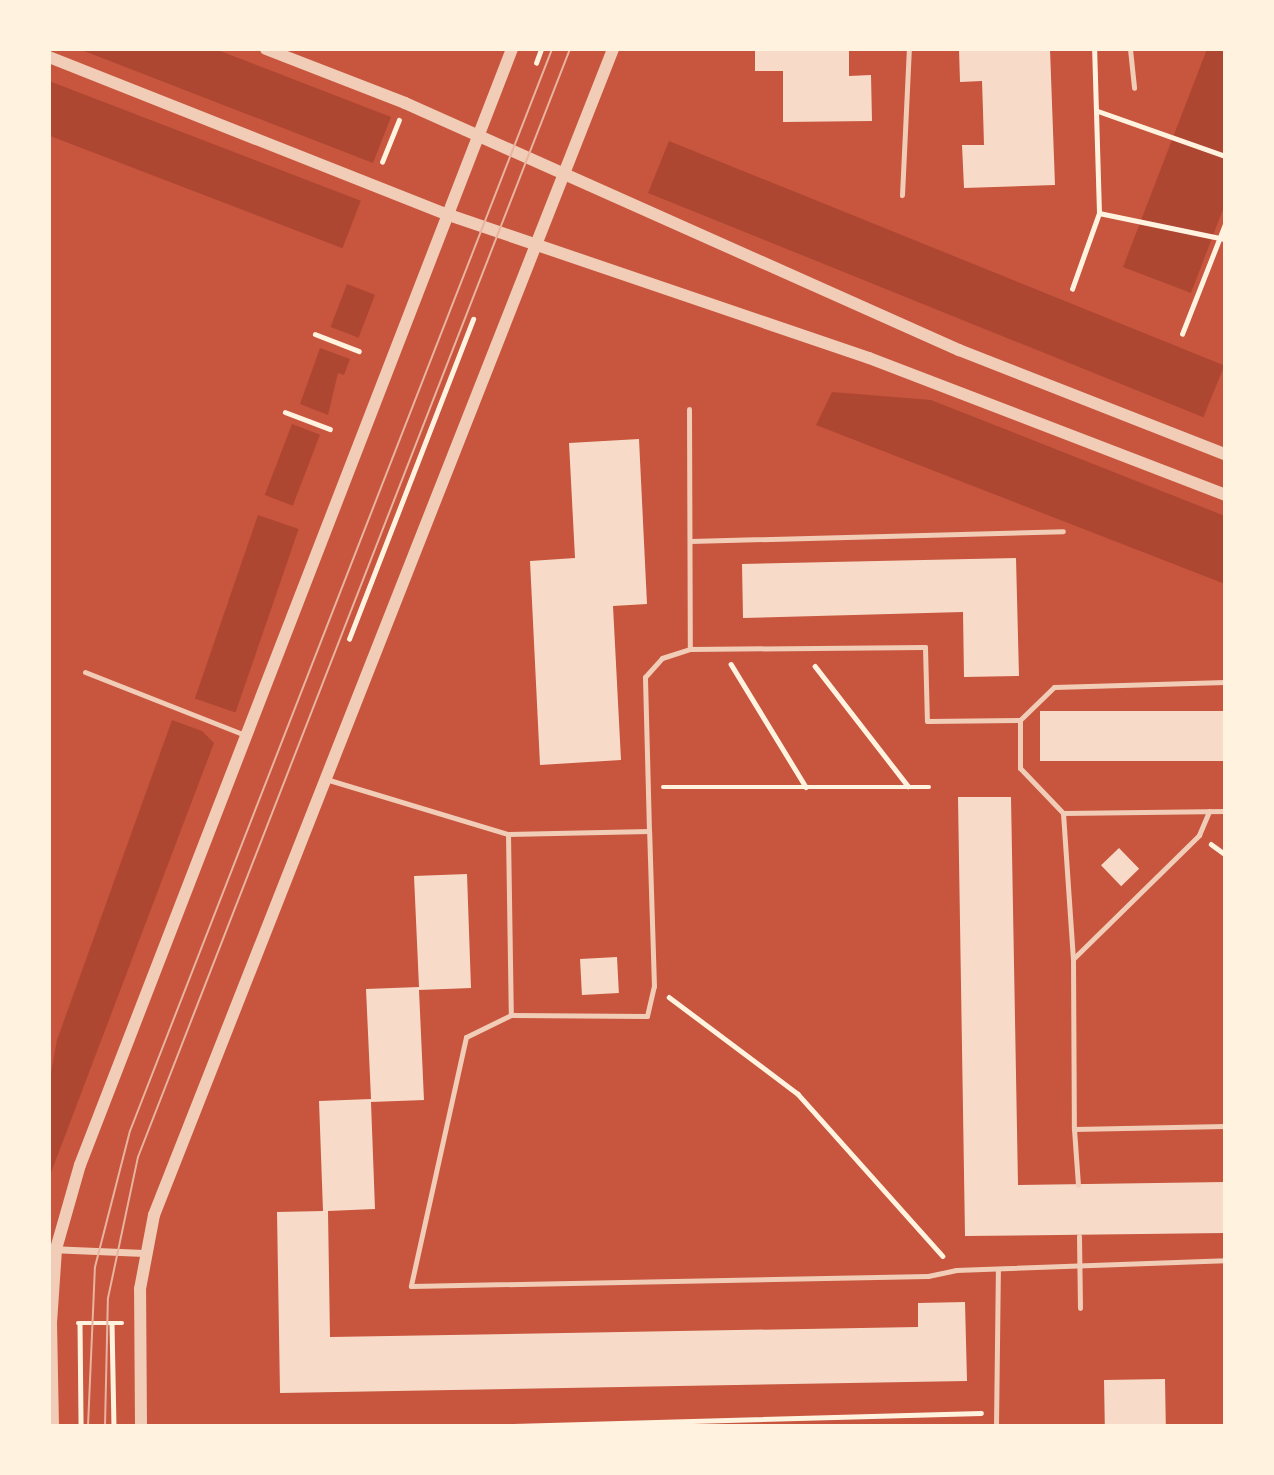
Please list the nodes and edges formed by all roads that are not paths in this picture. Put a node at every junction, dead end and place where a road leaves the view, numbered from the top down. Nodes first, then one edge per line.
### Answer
1 (266, 49) edge
2 (512, 49) edge
3 (612, 49) edge
4 (909, 49) edge
5 (1130, 49) edge
6 (49, 57) edge
7 (1134, 88) dead end
8 (479, 138) junction
9 (564, 176) junction
10 (902, 195) dead end
11 (449, 215) junction
12 (537, 246) junction
13 (689, 409) dead end
14 (1225, 454) edge
15 (1225, 495) edge
16 (1063, 531) dead end
17 (690, 541) junction
18 (690, 649) junction
19 (85, 673) dead end
20 (1225, 681) edge
21 (1020, 720) junction
22 (248, 736) junction
23 (329, 780) junction
24 (1209, 811) junction
25 (1225, 811) edge
26 (1063, 813) junction
27 (649, 831) junction
28 (508, 834) junction
29 (1073, 959) junction
30 (511, 1015) junction
31 (1225, 1126) edge
32 (1074, 1129) junction
33 (1078, 1185) dead end
34 (1079, 1236) dead end
35 (52, 1249) edge
36 (144, 1253) junction
37 (1225, 1261) edge
38 (1078, 1264) junction
39 (998, 1270) junction
40 (1080, 1308) dead end
41 (53, 1426) edge
42 (141, 1426) edge
43 (996, 1426) edge

1 - 8 street
2 - 8 street
3 - 9 street
4 - 10 lane
5 - 7 lane
6 - 11 street
8 - 9 street
8 - 11 street
9 - 12 street
9 - 14 street
11 - 12 street
11 - 22 street
12 - 15 street
12 - 23 street
13 - 17 lane
16 - 17 lane
17 - 18 lane
18 - 21 lane
18 - 27 lane
19 - 22 lane
20 - 21 lane
21 - 26 lane
22 - 35 street
23 - 28 lane
23 - 36 street
24 - 25 lane
24 - 26 lane
24 - 29 lane
26 - 29 lane
27 - 28 lane
27 - 30 lane
28 - 30 lane
29 - 32 lane
30 - 39 lane
31 - 32 lane
32 - 33 lane
34 - 38 lane
35 - 36 street
35 - 41 street
36 - 42 street
37 - 38 lane
38 - 39 lane
38 - 40 lane
39 - 43 lane

